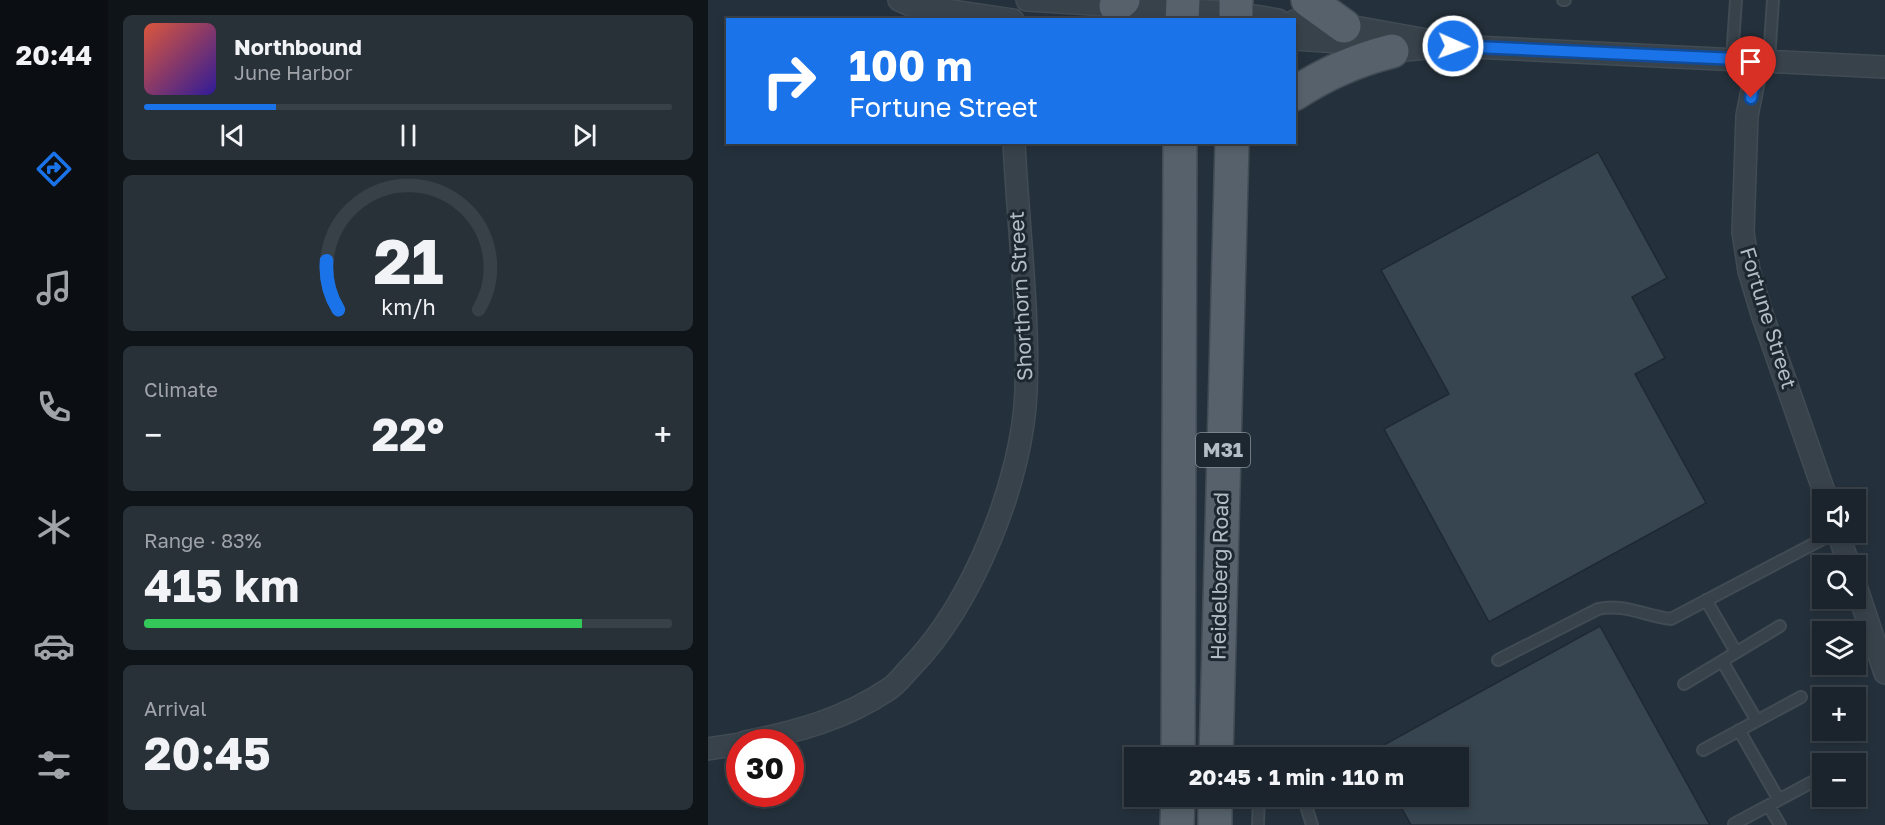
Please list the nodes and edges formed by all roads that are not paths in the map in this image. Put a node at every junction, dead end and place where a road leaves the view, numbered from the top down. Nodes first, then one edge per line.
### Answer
1 (900, 0) edge
2 (1027, 0) edge
3 (1308, 0) edge
4 (1736, 0) edge
5 (1773, 0) edge
6 (1119, 3) edge
7 (1182, 10) edge
8 (1236, 11) edge
9 (996, 18) edge
10 (1269, 18) edge
11 (1296, 21) edge
12 (1344, 26) junction
13 (1296, 39) edge
14 (1453, 46) junction
15 (1392, 51) junction
16 (1732, 59) junction
17 (1764, 60) junction
18 (1885, 67) edge
19 (1296, 93) edge
20 (1014, 144) edge
21 (1180, 144) edge
22 (1232, 144) edge
23 (1250, 144) edge
24 (1232, 175) junction
25 (1823, 489) edge
26 (1816, 543) edge
27 (1706, 600) junction
28 (1864, 609) edge
29 (1780, 626) dead end
30 (1737, 652) junction
31 (1498, 660) dead end
32 (1722, 660) junction
33 (1885, 673) edge
34 (1684, 684) dead end
35 (1801, 697) dead end
36 (1757, 721) junction
37 (803, 729) edge
38 (1739, 729) junction
39 (726, 746) edge
40 (1178, 747) edge
41 (1216, 747) edge
42 (708, 749) edge
43 (1703, 750) dead end
44 (1812, 782) dead end
45 (1774, 803) junction
46 (1178, 807) edge
47 (1215, 807) edge
48 (1259, 807) edge
49 (1306, 807) edge
50 (1734, 824) dead end
51 (1177, 825) edge
52 (1215, 825) edge
53 (1258, 825) edge
54 (1312, 825) edge
55 (1780, 825) edge

1 - 9 street
2 - 6 street
3 - 12 main road
4 - 16 lane
5 - 17 lane
6 - 7 street
7 - 8 street
8 - 10 street
11 - 12 street
12 - 14 street
13 - 15 street
14 - 15 street
14 - 16 street
15 - 19 main road
16 - 17 street
17 - 18 street
17 - 25 street, Fortune Street
20 - 37 street, Shorthorn Street
21 - 40 main road, Heidelberg Road / M31
22 - 24 main road, Heidelberg Road / M31
23 - 24 main road
24 - 41 main road, Heidelberg Road / M31
26 - 27 lane
27 - 30 lane
27 - 31 lane
28 - 33 street
29 - 30 lane
30 - 32 lane
32 - 34 lane
32 - 36 lane
35 - 36 lane
36 - 38 lane
38 - 43 lane
38 - 45 lane
39 - 42 street
44 - 45 lane
45 - 50 lane
45 - 55 lane
46 - 51 main road
47 - 52 main road
48 - 53 lane
49 - 54 lane

